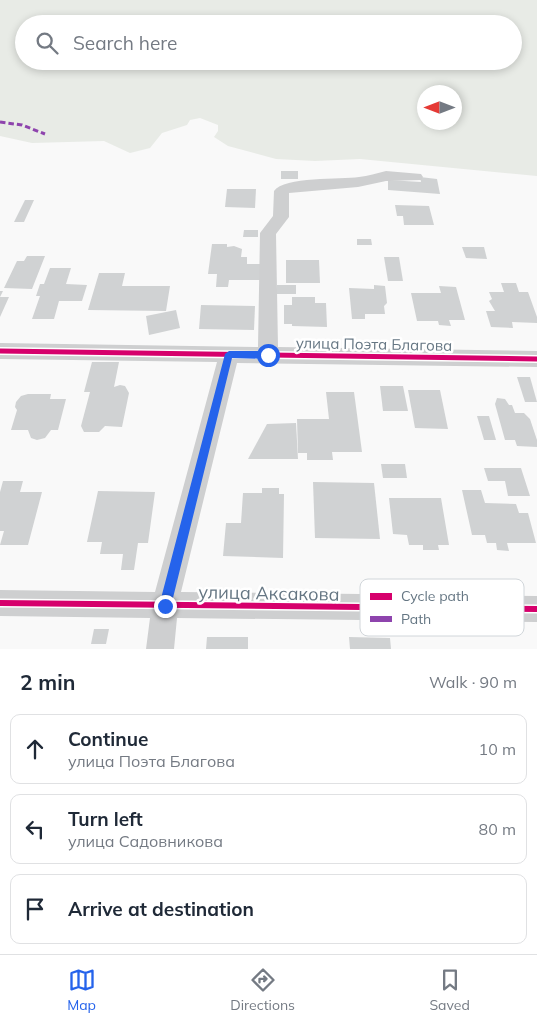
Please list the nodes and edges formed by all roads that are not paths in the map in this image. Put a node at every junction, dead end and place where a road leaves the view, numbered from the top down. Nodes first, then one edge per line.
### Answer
1 (416, 177) dead end
2 (0, 350) edge
3 (229, 354) junction
4 (268, 355) junction
5 (537, 359) edge
6 (0, 603) edge
7 (165, 606) junction
8 (360, 608) edge
9 (524, 609) edge
10 (537, 609) edge
11 (160, 649) edge

1 - 4 street
2 - 3 street, улица Поэта Благова
3 - 4 street, улица Поэта Благова
3 - 7 street
4 - 5 street, улица Поэта Благова
6 - 7 street, улица Аксакова
7 - 8 street, улица Аксакова
7 - 11 street
9 - 10 street, улица Аксакова

